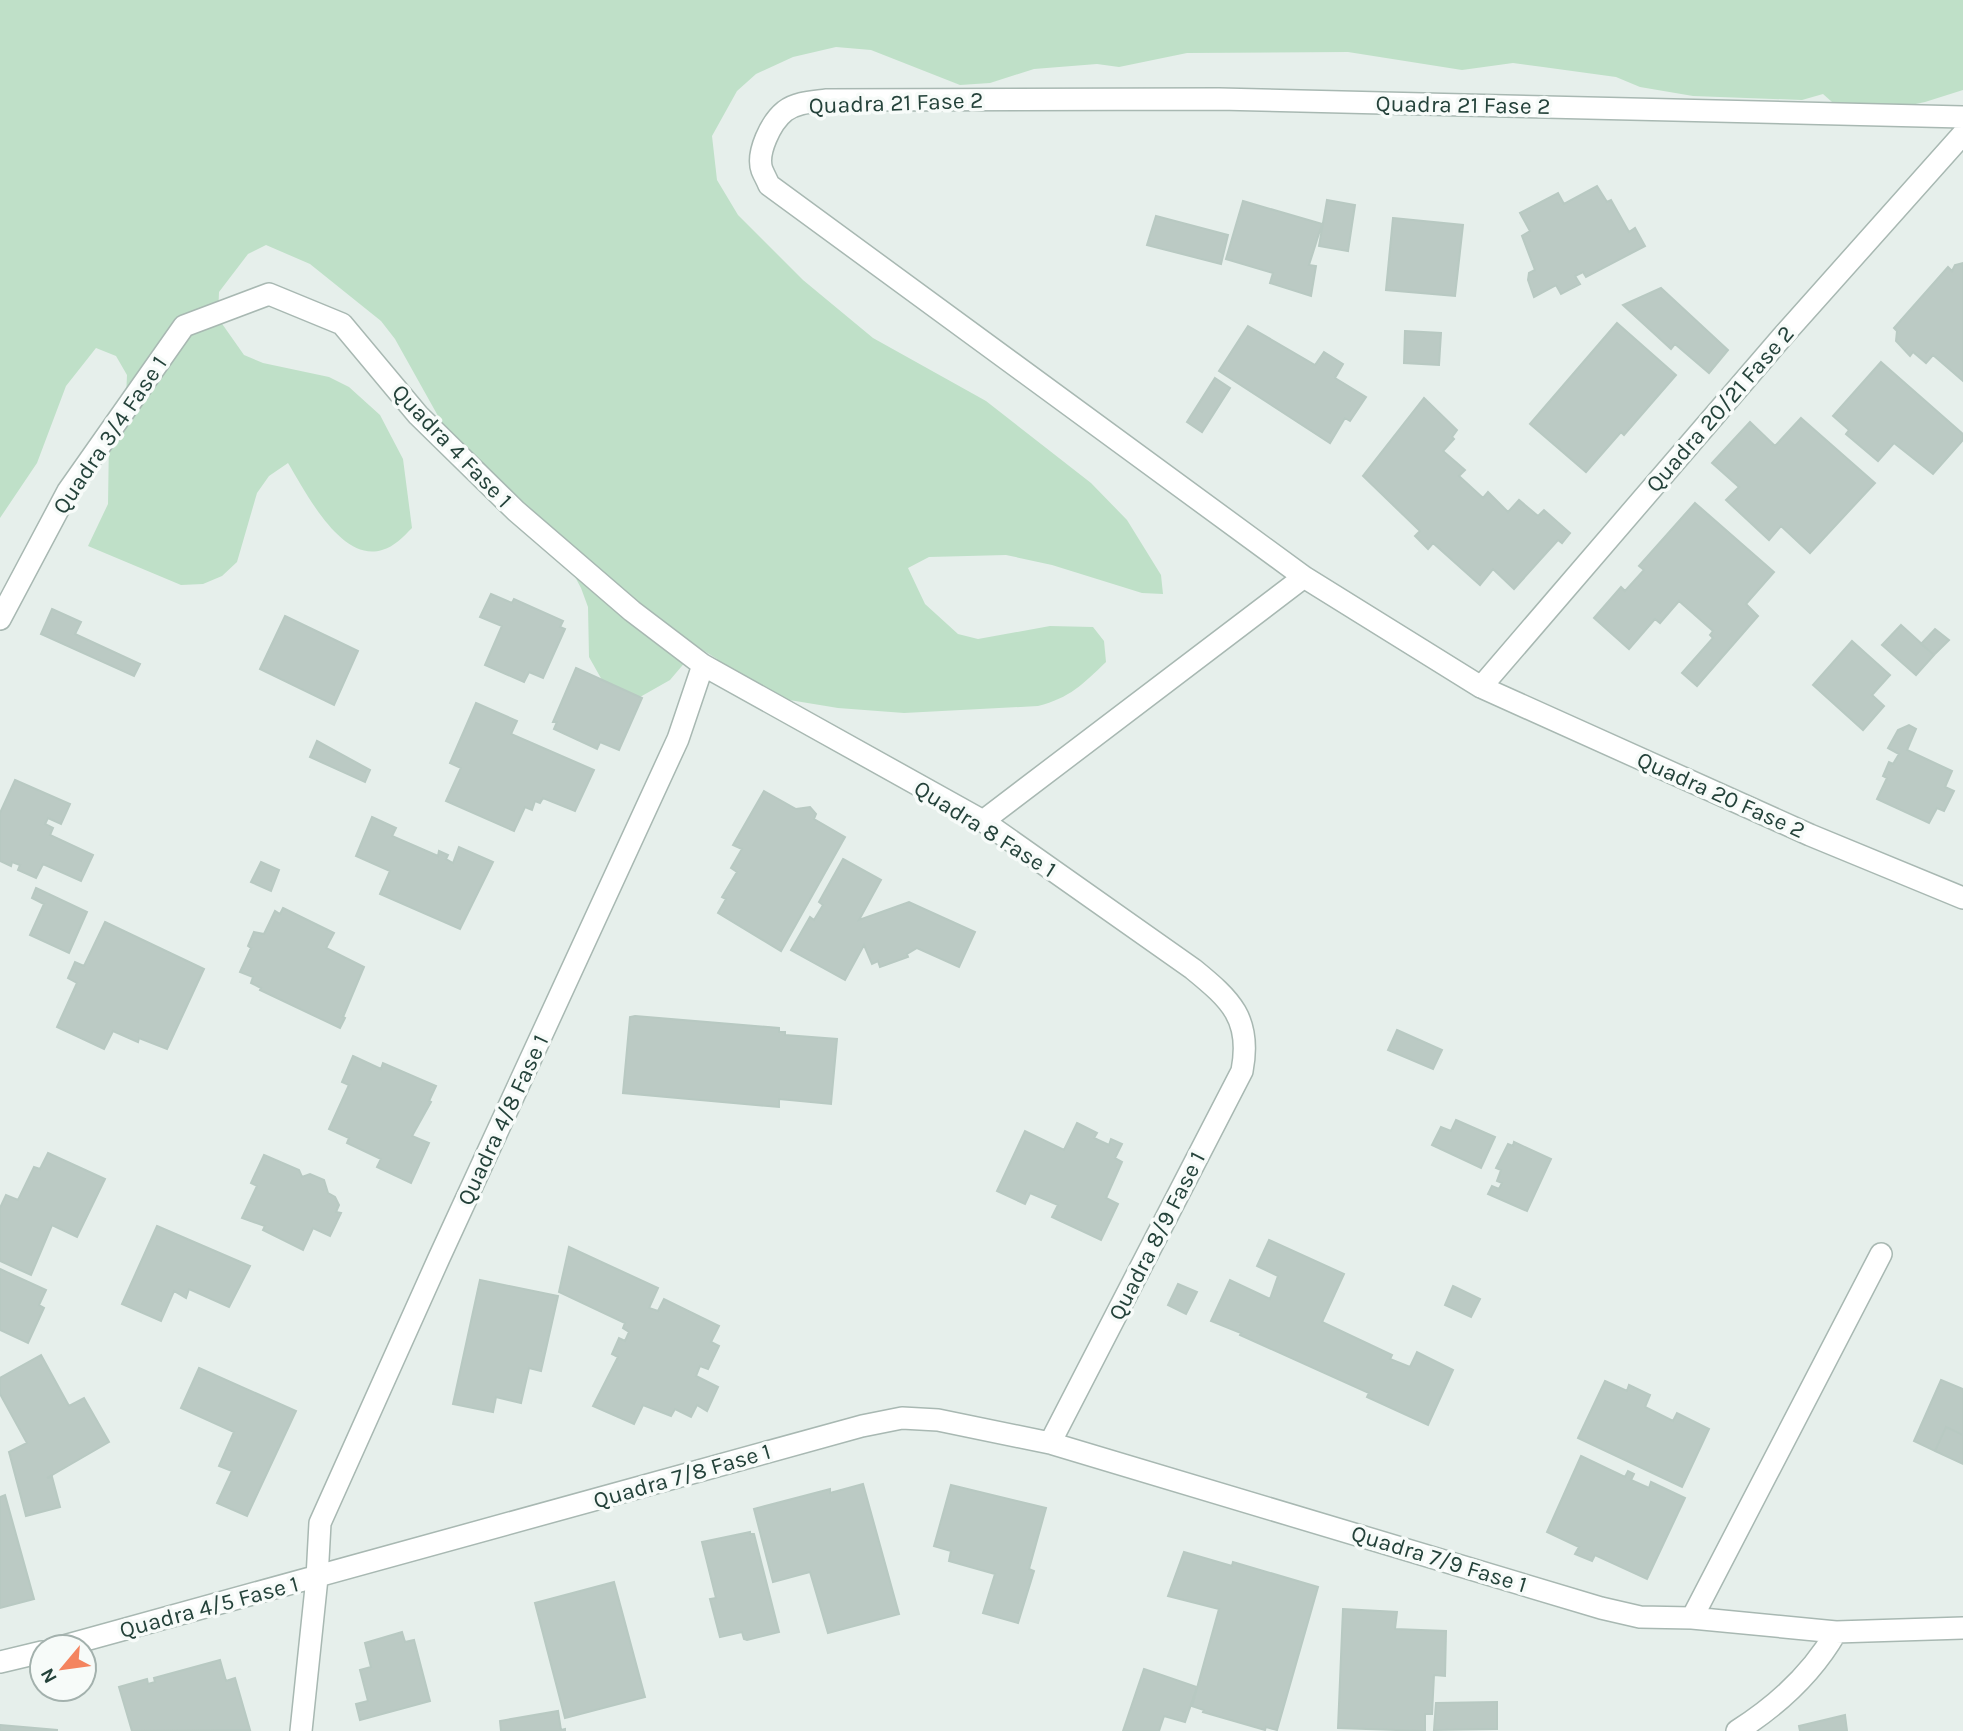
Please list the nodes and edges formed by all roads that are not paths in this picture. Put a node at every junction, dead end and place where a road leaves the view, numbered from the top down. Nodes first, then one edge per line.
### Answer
1 (1963, 117) edge
2 (1963, 134) edge
3 (184, 326) joint
4 (1304, 578) junction
5 (0, 619) edge
6 (703, 665) junction
7 (1481, 687) junction
8 (983, 821) junction
9 (1963, 898) edge
10 (1243, 1025) joint
11 (1881, 1254) dead end
12 (1050, 1443) junction
13 (317, 1578) junction
14 (1692, 1618) junction
15 (1963, 1628) edge
16 (1836, 1632) junction
17 (98, 1637) edge
18 (28, 1655) edge
19 (0, 1662) edge
20 (301, 1731) edge
21 (1737, 1731) edge

1 - 4 street, Quadra 21 Fase 2
2 - 7 street, Quadra 20/21 Fase 2
3 - 5 street, Quadra 3/4 Fase 1
3 - 6 street, Quadra 4 Fase 1
4 - 7 street, Quadra 21 Fase 2
4 - 8 street
6 - 8 street, Quadra 8 Fase 1
6 - 13 street, Quadra 4/8 Fase 1
7 - 9 street, Quadra 20 Fase 2
8 - 10 street, Quadra 8 Fase 1
10 - 12 street, Quadra 8/9 Fase 1
11 - 14 street
12 - 13 street, Quadra 7/8 Fase 1
12 - 14 street, Quadra 7/9 Fase 1
13 - 17 street, Quadra 4/5 Fase 1
13 - 20 street, Quadra 4/8 Fase 1
14 - 16 street, Quadra 7/9 Fase 1
15 - 16 street, Quadra 7/9 Fase 1
16 - 21 street
18 - 19 street

